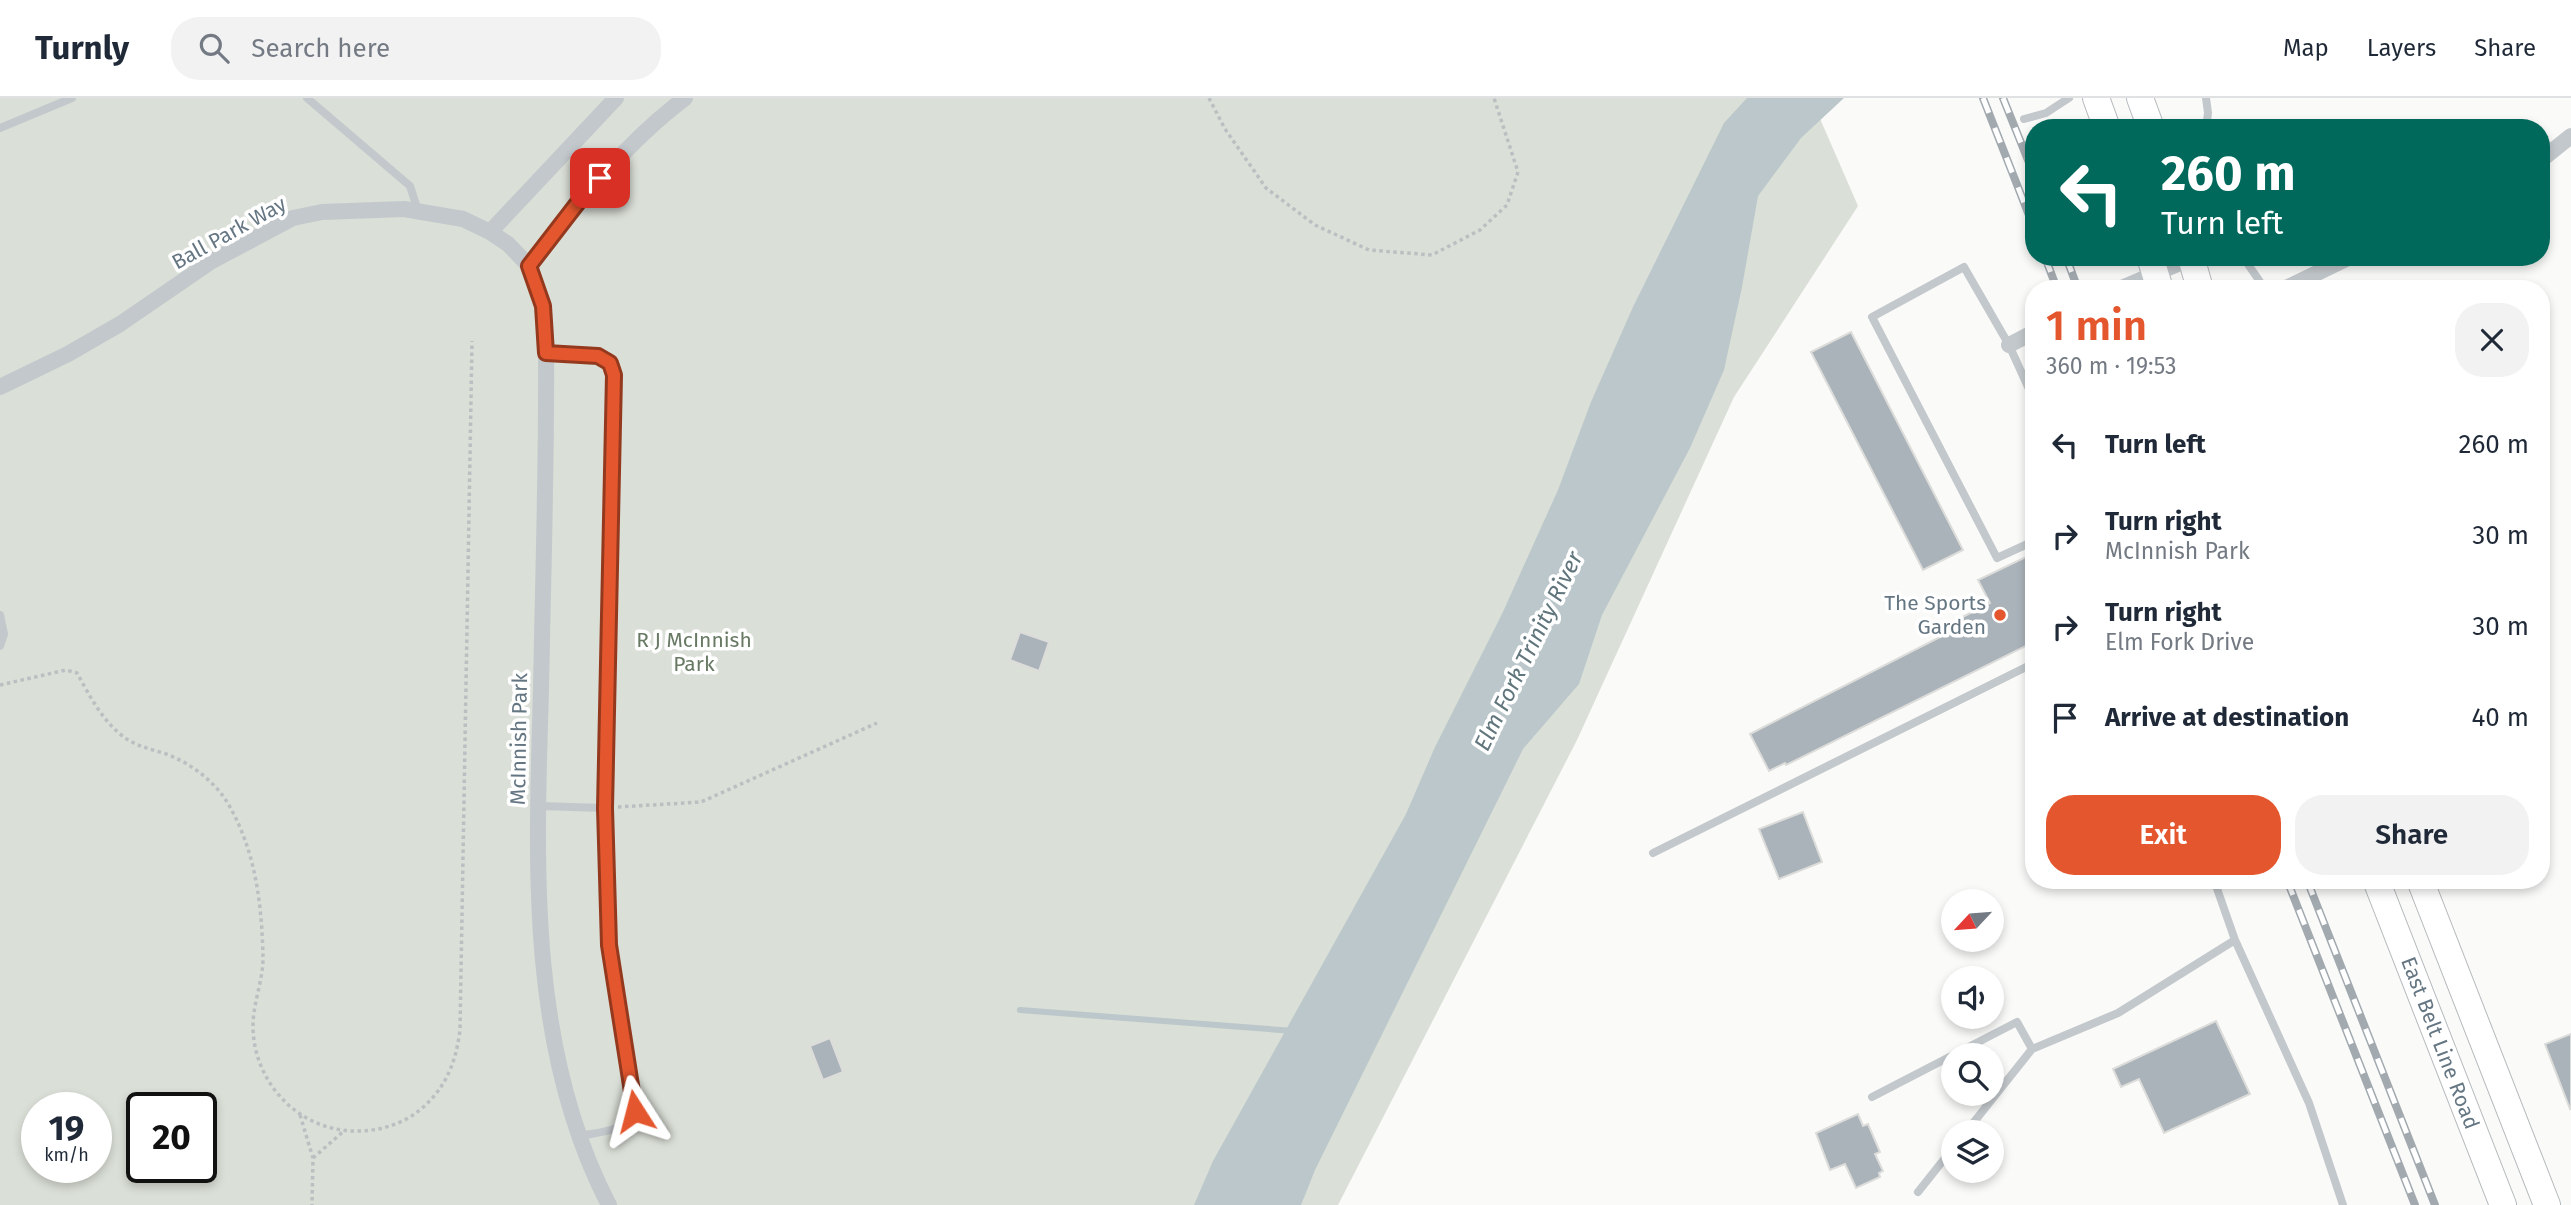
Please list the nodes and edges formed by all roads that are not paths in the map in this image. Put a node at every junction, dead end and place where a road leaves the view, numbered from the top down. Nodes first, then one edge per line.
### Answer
1 (72, 98) edge
2 (307, 98) edge
3 (616, 98) edge
4 (685, 98) edge
5 (2069, 98) edge
6 (2206, 98) edge
7 (2024, 119) dead end
8 (2207, 119) edge
9 (0, 128) edge
10 (2571, 136) edge
11 (2550, 153) edge
12 (418, 211) junction
13 (490, 232) junction
14 (529, 266) junction
15 (2172, 266) edge
16 (2331, 266) edge
17 (2155, 273) edge
18 (2303, 280) edge
19 (2025, 337) edge
20 (2009, 345) junction
21 (546, 353) junction
22 (2025, 380) edge
23 (0, 387) edge
24 (2025, 545) edge
25 (0, 615) edge
26 (0, 646) edge
27 (2025, 667) edge
28 (538, 806) junction
29 (605, 808) junction
30 (1653, 853) dead end
31 (2217, 889) edge
32 (2380, 889) edge
33 (2424, 889) edge
34 (2235, 940) junction
35 (2032, 1049) junction
36 (1872, 1097) dead end
37 (1976, 1120) edge
38 (579, 1136) junction
39 (1941, 1163) edge
40 (1918, 1192) dead end
41 (609, 1205) edge
42 (2343, 1205) edge
43 (2503, 1205) edge
44 (2547, 1205) edge

1 - 9 lane
2 - 12 lane
3 - 13 street
4 - 14 street
5 - 7 lane
6 - 8 lane
10 - 11 street
12 - 13 street, Ball Park Way
12 - 23 street, Ball Park Way
13 - 14 street, Ball Park Way
14 - 21 street, McInnish Park
15 - 17 street
16 - 18 street
19 - 20 street
20 - 22 lane
20 - 24 lane
21 - 28 street, McInnish Park
21 - 29 lane
25 - 26 lane
27 - 30 lane
28 - 29 lane
28 - 38 street, McInnish Park
29 - 38 lane
31 - 34 lane
32 - 43 main road, East Belt Line Road
33 - 44 main road, East Belt Line Road
34 - 35 lane
34 - 42 lane
35 - 36 lane
35 - 37 lane
38 - 41 street, McInnish Park
39 - 40 lane

